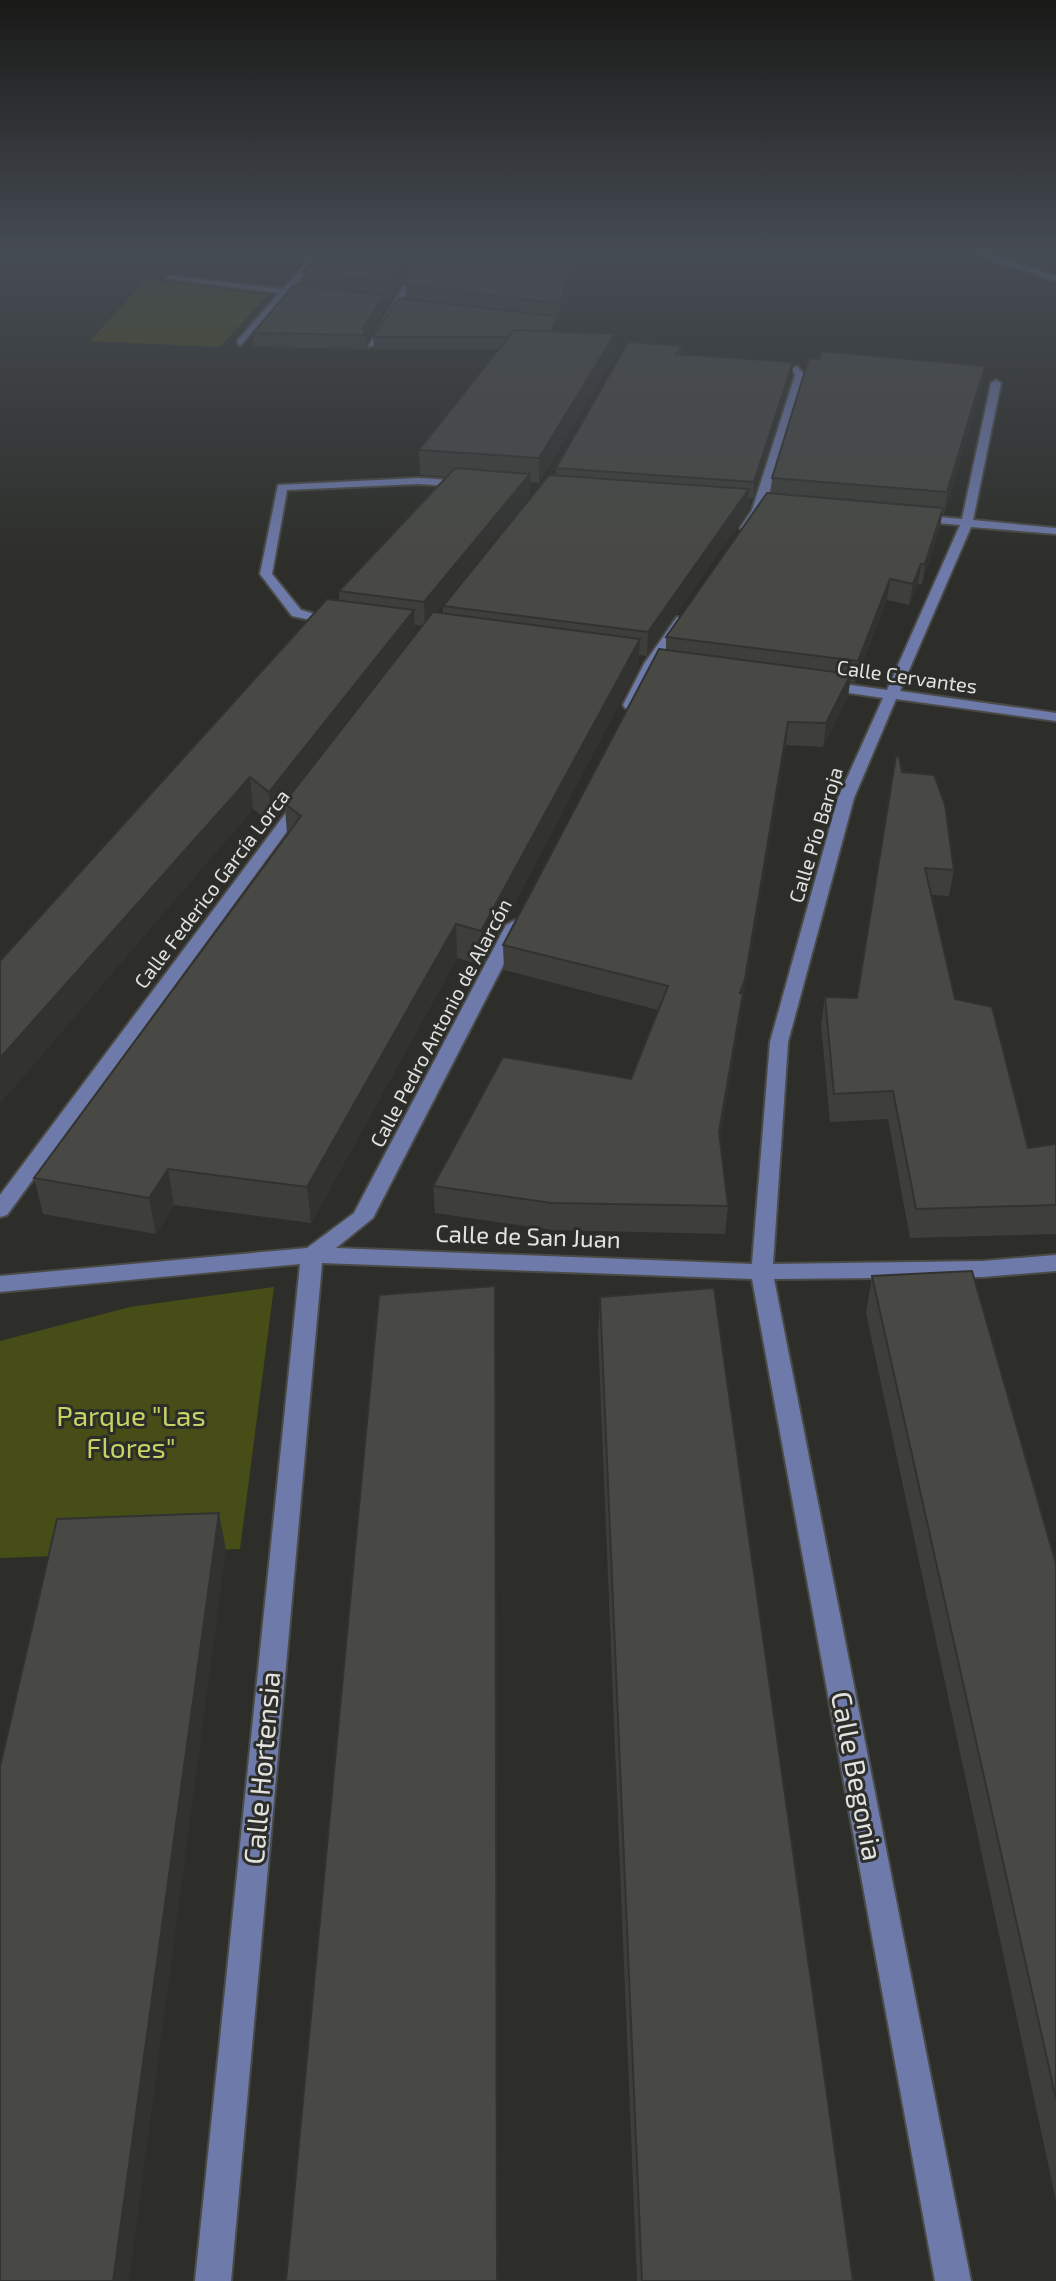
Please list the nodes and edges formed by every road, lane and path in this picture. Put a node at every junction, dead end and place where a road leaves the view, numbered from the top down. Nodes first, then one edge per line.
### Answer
1 (797, 369) dead end
2 (996, 383) dead end
3 (481, 486) edge
4 (907, 517) edge
5 (967, 523) junction
6 (1056, 531) edge
7 (740, 536) edge
8 (695, 600) edge
9 (354, 624) edge
10 (802, 683) edge
11 (892, 694) junction
12 (1056, 717) edge
13 (622, 719) edge
14 (317, 782) edge
15 (521, 913) edge
16 (0, 1210) edge
17 (312, 1255) junction
18 (1056, 1263) edge
19 (762, 1272) junction
20 (0, 1284) edge
21 (213, 2281) edge
22 (953, 2281) edge

1 - 7 street
2 - 5 street, Calle Pío Baroja
3 - 9 street
4 - 5 street
5 - 6 street
5 - 11 street, Calle Pío Baroja
8 - 13 street
10 - 11 street, Calle Cervantes
11 - 12 street, Calle Cervantes
11 - 19 street, Calle Pío Baroja
14 - 16 street, Calle Federico García Lorca
15 - 17 street, Calle Pedro Antonio de Alarcón
17 - 19 street, Calle de San Juan
17 - 20 street, Calle de San Juan
17 - 21 street, Calle Hortensia
18 - 19 street, Calle de San Juan
19 - 22 street, Calle Begonia

